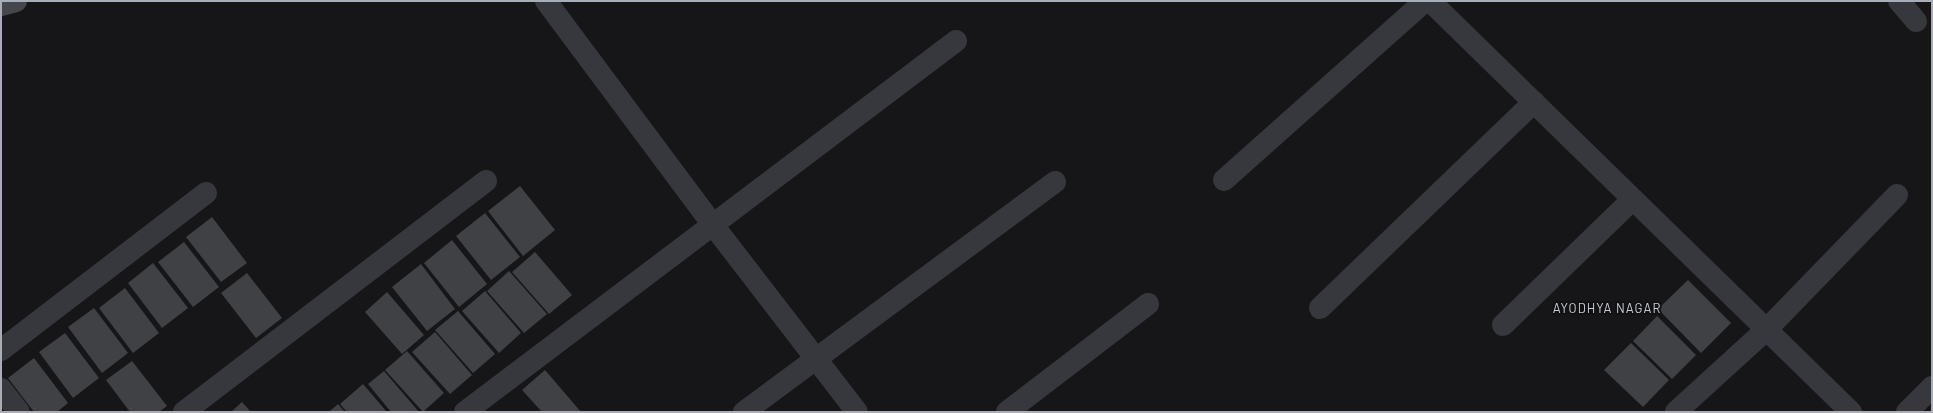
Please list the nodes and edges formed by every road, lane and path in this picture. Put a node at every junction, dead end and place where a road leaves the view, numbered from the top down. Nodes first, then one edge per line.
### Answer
1 (16, 1) edge
2 (546, 1) edge
3 (1425, 1) edge
4 (1430, 1) edge
5 (1899, 1) edge
6 (1, 5) edge
7 (1916, 21) dead end
8 (956, 41) dead end
9 (1534, 102) junction
10 (1224, 180) dead end
11 (486, 181) dead end
12 (1055, 182) dead end
13 (206, 193) dead end
14 (1897, 195) dead end
15 (1633, 199) junction
16 (713, 225) junction
17 (1148, 304) dead end
18 (1320, 308) dead end
19 (1503, 325) dead end
20 (1766, 329) junction
21 (1, 350) edge
22 (817, 359) junction
23 (1932, 387) edge
24 (1, 390) edge
25 (19, 412) edge
26 (184, 412) edge
27 (465, 412) edge
28 (744, 412) edge
29 (857, 412) edge
30 (1007, 412) edge
31 (1676, 412) edge
32 (1851, 412) edge
33 (1906, 412) edge

1 - 6 main road
2 - 16 street
3 - 10 street
4 - 9 street
5 - 7 street
8 - 16 street
9 - 15 street
9 - 18 street
11 - 26 street
12 - 22 street
13 - 21 street
14 - 20 street
15 - 19 street
15 - 20 street
16 - 22 street
16 - 27 street
17 - 30 street
20 - 31 street
20 - 32 street
22 - 28 street
22 - 29 street
23 - 33 street
24 - 25 street

